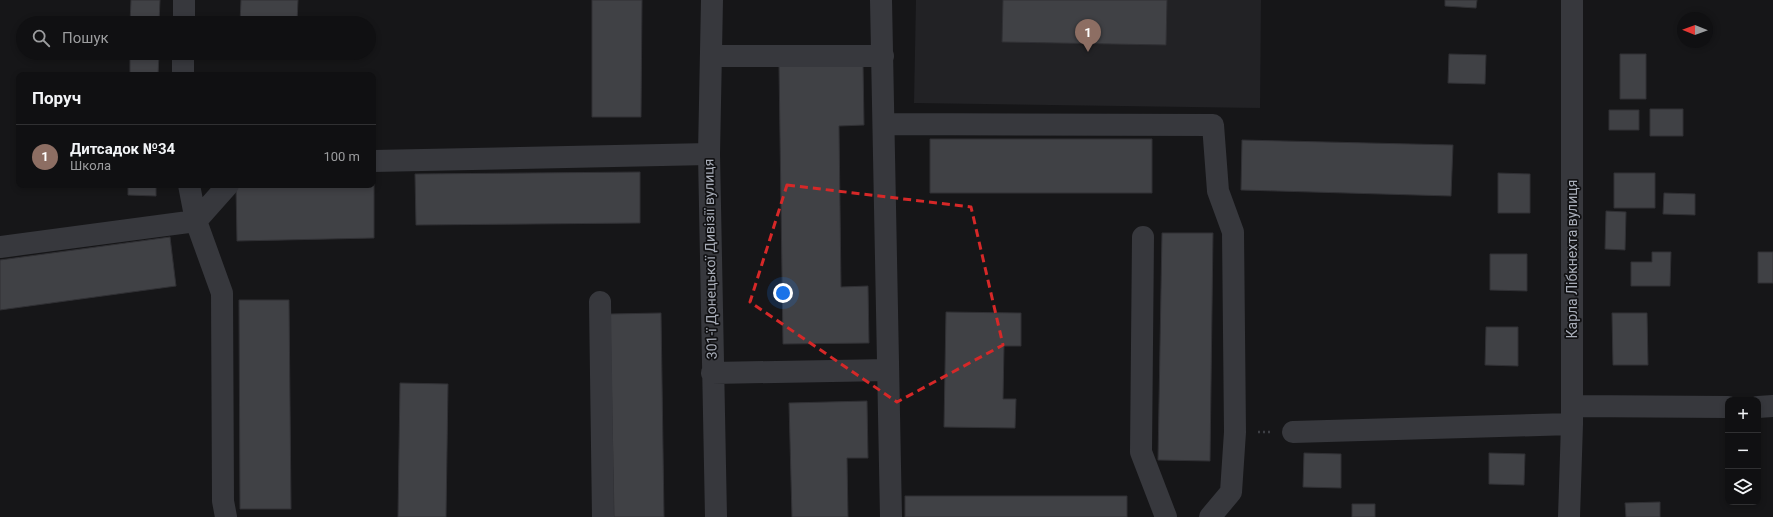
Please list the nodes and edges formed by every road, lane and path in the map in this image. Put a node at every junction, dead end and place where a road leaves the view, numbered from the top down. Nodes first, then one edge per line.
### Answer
1 (184, 0) edge
2 (712, 0) edge
3 (882, 0) edge
4 (1572, 0) edge
5 (184, 16) edge
6 (712, 56) junction
7 (883, 56) junction
8 (183, 60) edge
9 (183, 72) edge
10 (884, 124) junction
11 (709, 154) junction
12 (376, 161) edge
13 (190, 188) edge
14 (225, 188) edge
15 (196, 221) junction
16 (1144, 237) dead end
17 (0, 247) edge
18 (600, 302) dead end
19 (888, 370) junction
20 (712, 373) junction
21 (1773, 406) edge
22 (1725, 407) edge
23 (1761, 407) edge
24 (1572, 415) junction
25 (1235, 432) junction
26 (1293, 432) joint
27 (226, 517) edge
28 (603, 517) edge
29 (716, 517) edge
30 (891, 517) edge
31 (1166, 517) edge
32 (1210, 517) edge
33 (1569, 517) edge

1 - 5 street
2 - 6 street, 301-ї Донецької Дивізії вулиця
3 - 7 street
4 - 24 street, Карла Лібкнехта вулиця
6 - 7 street
6 - 11 street, 301-ї Донецької Дивізії вулиця
7 - 10 street
8 - 9 street
10 - 19 street
10 - 25 street
11 - 12 street
11 - 20 street, 301-ї Донецької Дивізії вулиця
13 - 15 street
14 - 15 street
15 - 17 street
15 - 27 street
16 - 31 street
18 - 28 street
19 - 20 street
19 - 30 street
20 - 29 street, 301-ї Донецької Дивізії вулиця
21 - 23 street
22 - 24 street
24 - 26 street
24 - 33 street, Карла Лібкнехта вулиця
25 - 26 path
25 - 32 street

